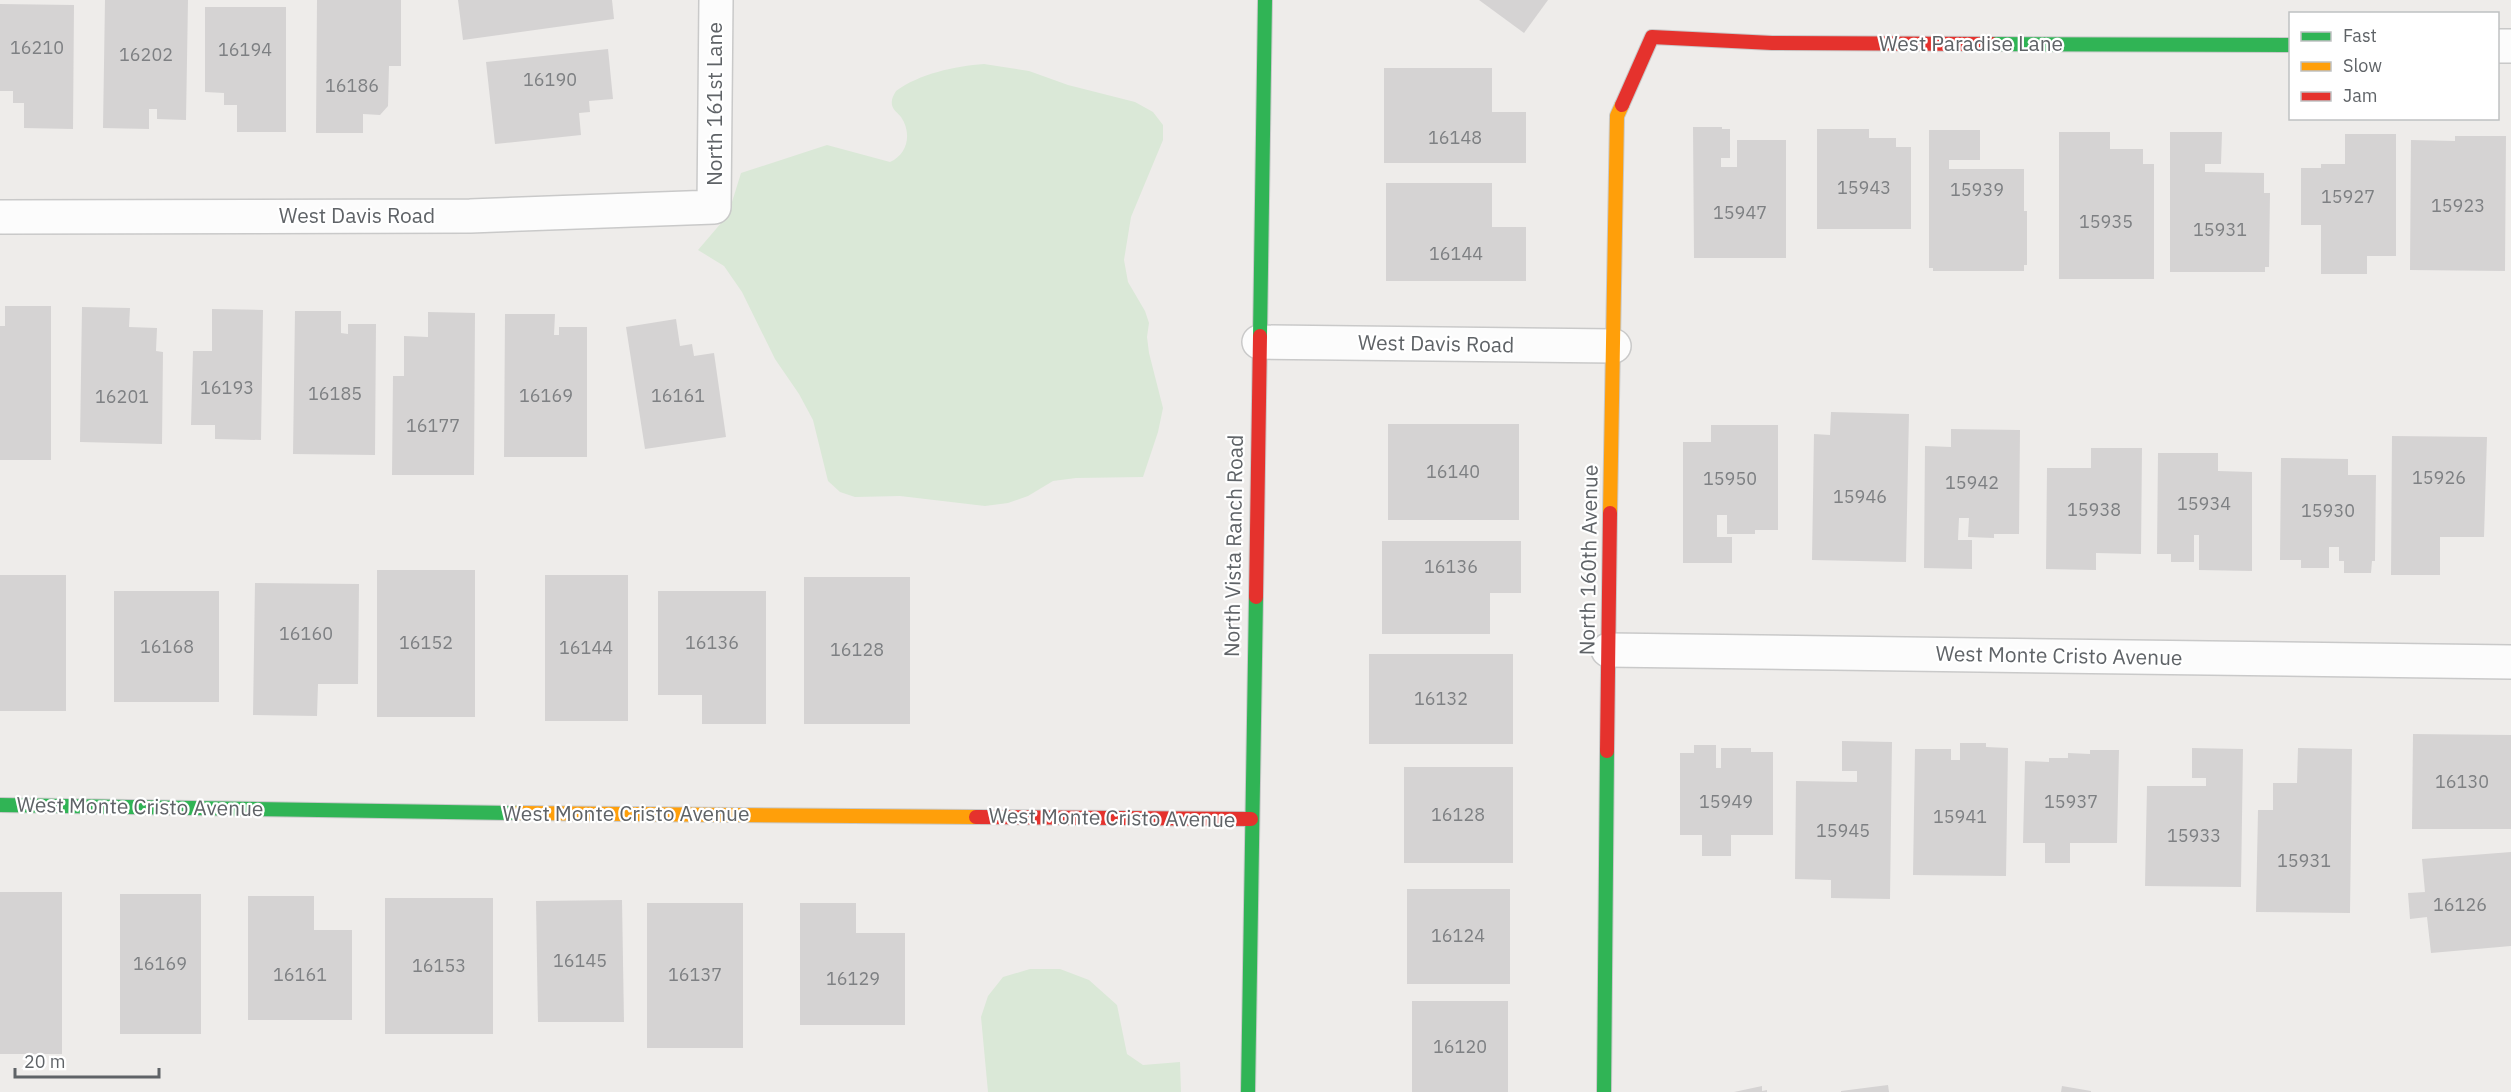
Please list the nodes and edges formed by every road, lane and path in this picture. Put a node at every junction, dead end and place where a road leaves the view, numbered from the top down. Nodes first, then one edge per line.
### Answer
1 (716, 0) edge
2 (1265, 0) edge
3 (1652, 37) joint
4 (2289, 45) edge
5 (714, 207) joint
6 (0, 217) edge
7 (1259, 342) junction
8 (1614, 346) junction
9 (1608, 650) junction
10 (2511, 662) edge
11 (0, 805) edge
12 (1251, 819) junction
13 (1248, 1092) edge
14 (1604, 1092) edge

1 - 5 street, North 161st Lane
2 - 7 street, North Vista Ranch Road
3 - 4 street, West Paradise Lane
3 - 8 street, North 160th Avenue
5 - 6 street, West Davis Road
7 - 8 street, West Davis Road
7 - 12 street, North Vista Ranch Road
8 - 9 street, North 160th Avenue
9 - 10 street, West Monte Cristo Avenue
9 - 14 street, North 160th Avenue
11 - 12 street, West Monte Cristo Avenue
12 - 13 street, North Vista Ranch Road

